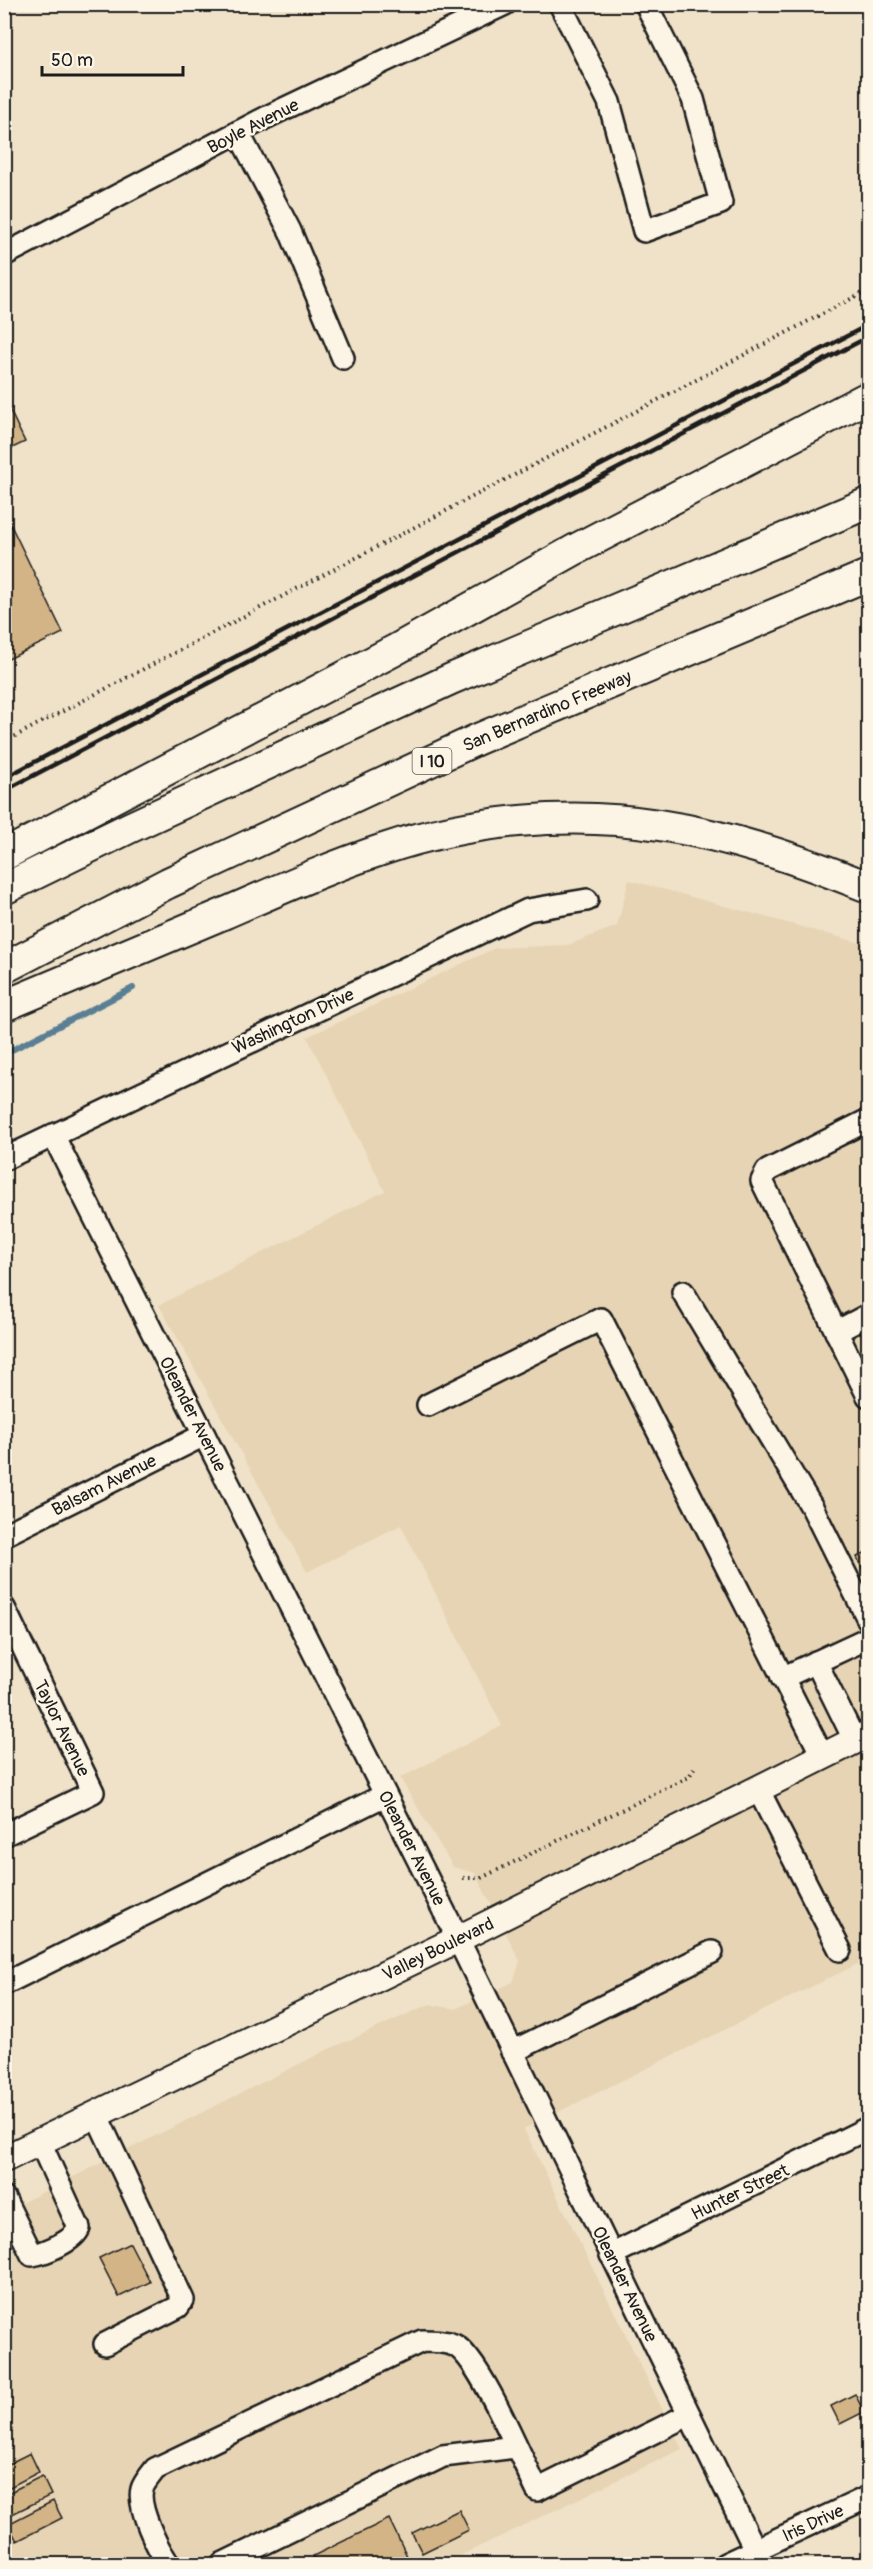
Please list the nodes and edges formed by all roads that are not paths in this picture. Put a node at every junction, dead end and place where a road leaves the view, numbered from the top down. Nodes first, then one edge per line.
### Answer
1 (505, 4) edge
2 (560, 4) edge
3 (646, 4) edge
4 (238, 132) junction
5 (4, 255) edge
6 (343, 357) dead end
7 (868, 397) edge
8 (868, 503) edge
9 (868, 575) edge
10 (4, 855) edge
11 (868, 887) edge
12 (4, 889) edge
13 (587, 900) dead end
14 (4, 968) edge
15 (4, 1006) edge
16 (868, 1120) edge
17 (53, 1135) junction
18 (4, 1159) edge
19 (683, 1292) dead end
20 (868, 1316) edge
21 (836, 1332) junction
22 (868, 1396) edge
23 (428, 1405) dead end
24 (204, 1435) junction
25 (4, 1535) edge
26 (4, 1608) edge
27 (868, 1618) edge
28 (868, 1638) edge
29 (816, 1662) junction
30 (782, 1678) junction
31 (862, 1737) edge
32 (823, 1756) junction
33 (758, 1789) junction
34 (385, 1795) junction
35 (4, 1835) edge
36 (458, 1939) junction
37 (840, 1950) dead end
38 (712, 1952) dead end
39 (4, 1984) edge
40 (512, 2052) junction
41 (96, 2114) junction
42 (868, 2128) edge
43 (40, 2142) junction
44 (4, 2159) edge
45 (4, 2198) edge
46 (611, 2255) junction
47 (105, 2344) dead end
48 (688, 2415) junction
49 (515, 2447) junction
50 (868, 2497) edge
51 (758, 2557) edge
52 (169, 2565) edge
53 (222, 2565) edge
54 (725, 2565) edge

1 - 4 street, Boyle Avenue
2 - 3 street
4 - 5 street, Boyle Avenue
4 - 6 street
7 - 10 highway
8 - 12 highway
9 - 14 highway, San Bernardino Freeway / I 10
11 - 15 highway
13 - 17 street, Washington Drive
16 - 21 street
17 - 18 street, Washington Drive
17 - 24 street, Oleander Avenue
19 - 27 street
20 - 21 street
21 - 22 street
23 - 30 street
24 - 25 street, Balsam Avenue
24 - 34 street, Oleander Avenue
26 - 35 street, Taylor Avenue
28 - 29 street
29 - 30 street
29 - 31 street
30 - 32 street
31 - 32 main road, Valley Boulevard
32 - 33 main road, Valley Boulevard
33 - 36 main road, Valley Boulevard
33 - 37 street
34 - 36 street, Oleander Avenue
34 - 39 street
36 - 40 street, Oleander Avenue
36 - 41 main road, Valley Boulevard
38 - 40 street
40 - 46 street, Oleander Avenue
41 - 43 main road, Valley Boulevard
41 - 47 street
42 - 46 street, Hunter Street
43 - 44 main road, Valley Boulevard
43 - 45 street
46 - 48 street, Oleander Avenue
48 - 49 street
48 - 51 street, Oleander Avenue
49 - 52 street
49 - 53 street
50 - 51 street, Iris Drive
51 - 54 street, Iris Drive

